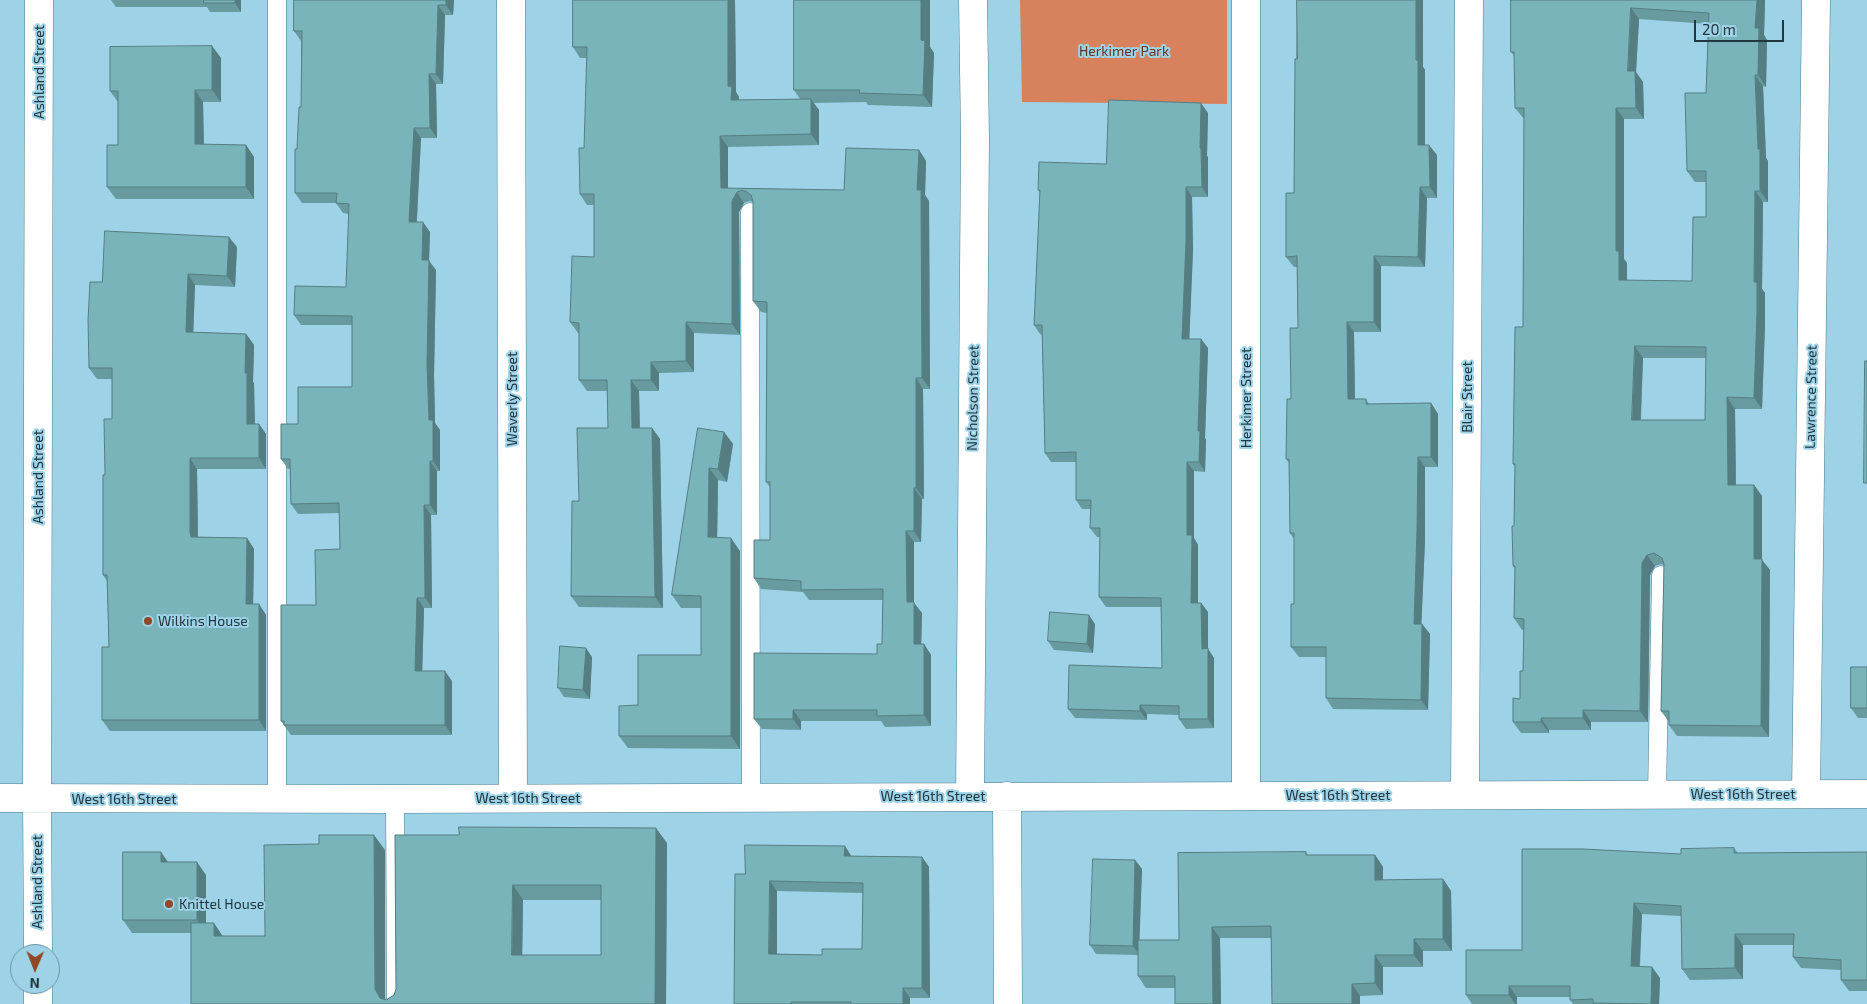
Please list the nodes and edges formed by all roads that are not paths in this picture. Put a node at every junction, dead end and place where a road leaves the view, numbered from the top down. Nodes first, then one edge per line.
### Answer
1 (39, 0) edge
2 (276, 0) edge
3 (511, 0) edge
4 (973, 0) edge
5 (1246, 0) edge
6 (1469, 0) edge
7 (1816, 0) edge
8 (750, 212) edge
9 (1661, 575) edge
10 (1657, 794) junction
11 (1806, 794) junction
12 (1867, 794) edge
13 (1465, 795) junction
14 (970, 796) junction
15 (1007, 796) junction
16 (1246, 796) junction
17 (751, 797) junction
18 (0, 798) edge
19 (513, 798) junction
20 (36, 799) junction
21 (277, 799) junction
22 (395, 799) junction
23 (38, 944) edge
24 (396, 1004) edge
25 (1008, 1004) edge

1 - 20 street, Ashland Street
2 - 21 lane
3 - 19 street, Waverly Street
4 - 14 street, Nicholson Street
5 - 16 street, Herkimer Street
6 - 13 street, Blair Street
7 - 11 street, Lawrence Street
8 - 17 lane
9 - 10 lane
10 - 11 street, West 16th Street
10 - 13 street, West 16th Street
11 - 12 street, West 16th Street
13 - 16 street, West 16th Street
14 - 15 street, West 16th Street
14 - 17 street, West 16th Street
15 - 16 street, West 16th Street
15 - 25 street
17 - 19 street, West 16th Street
18 - 20 street, West 16th Street
19 - 22 street, West 16th Street
20 - 21 street, West 16th Street
20 - 23 street, Ashland Street
21 - 22 street, West 16th Street
22 - 24 lane

